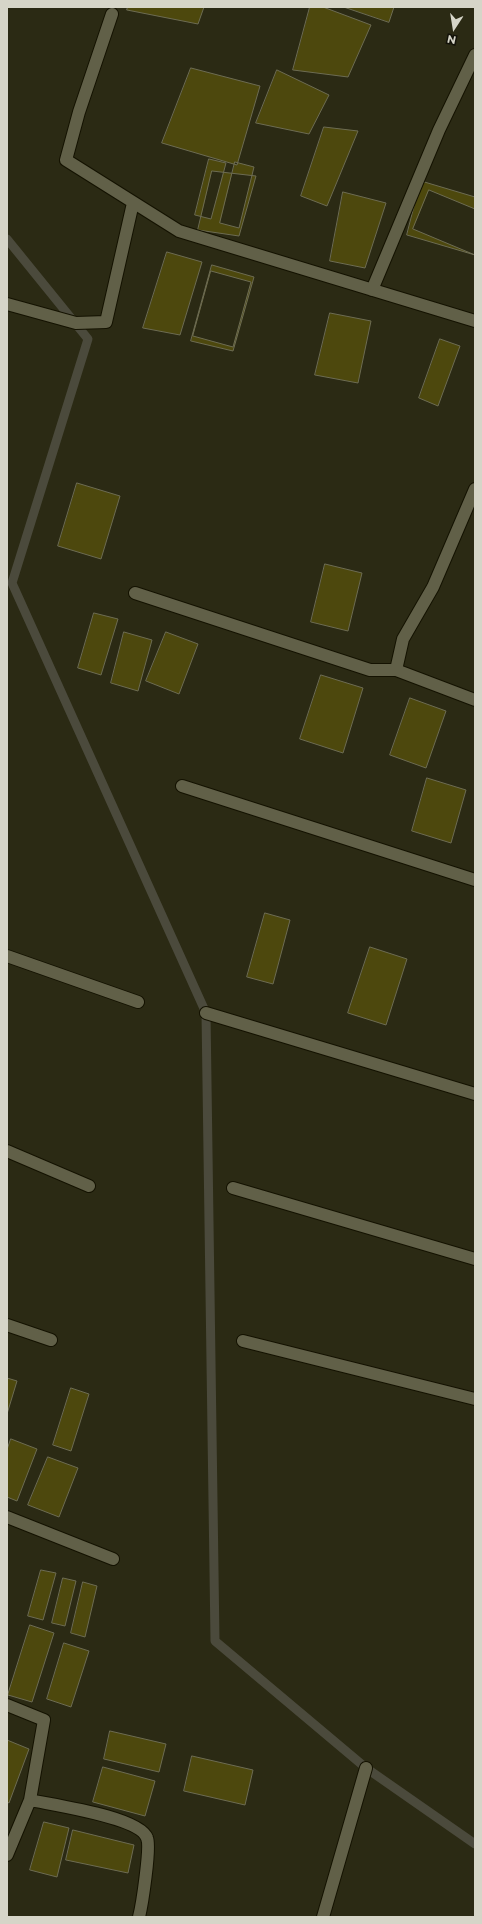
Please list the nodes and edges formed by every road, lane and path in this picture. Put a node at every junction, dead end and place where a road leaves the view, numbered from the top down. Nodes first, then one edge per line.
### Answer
1 (112, 14) dead end
2 (475, 54) edge
3 (133, 202) junction
4 (372, 290) junction
5 (7, 304) edge
6 (475, 321) edge
7 (475, 489) edge
8 (135, 593) dead end
9 (396, 670) junction
10 (475, 700) edge
11 (182, 786) dead end
12 (475, 880) edge
13 (7, 956) edge
14 (138, 1002) dead end
15 (206, 1013) dead end
16 (475, 1094) edge
17 (7, 1151) edge
18 (89, 1186) dead end
19 (233, 1188) dead end
20 (475, 1260) edge
21 (7, 1325) edge
22 (51, 1340) dead end
23 (243, 1341) dead end
24 (475, 1399) edge
25 (7, 1517) edge
26 (113, 1559) dead end
27 (7, 1705) edge
28 (366, 1768) dead end
29 (30, 1800) junction
30 (7, 1855) edge
31 (139, 1917) edge
32 (324, 1917) edge

1 - 3 street
2 - 4 street
3 - 4 street
3 - 5 street
4 - 6 street
7 - 9 street
8 - 9 street
9 - 10 street
11 - 12 street
13 - 14 street
15 - 16 street
17 - 18 street
19 - 20 street
21 - 22 street
23 - 24 street
25 - 26 street
27 - 29 street
28 - 32 street
29 - 30 street
29 - 31 street

